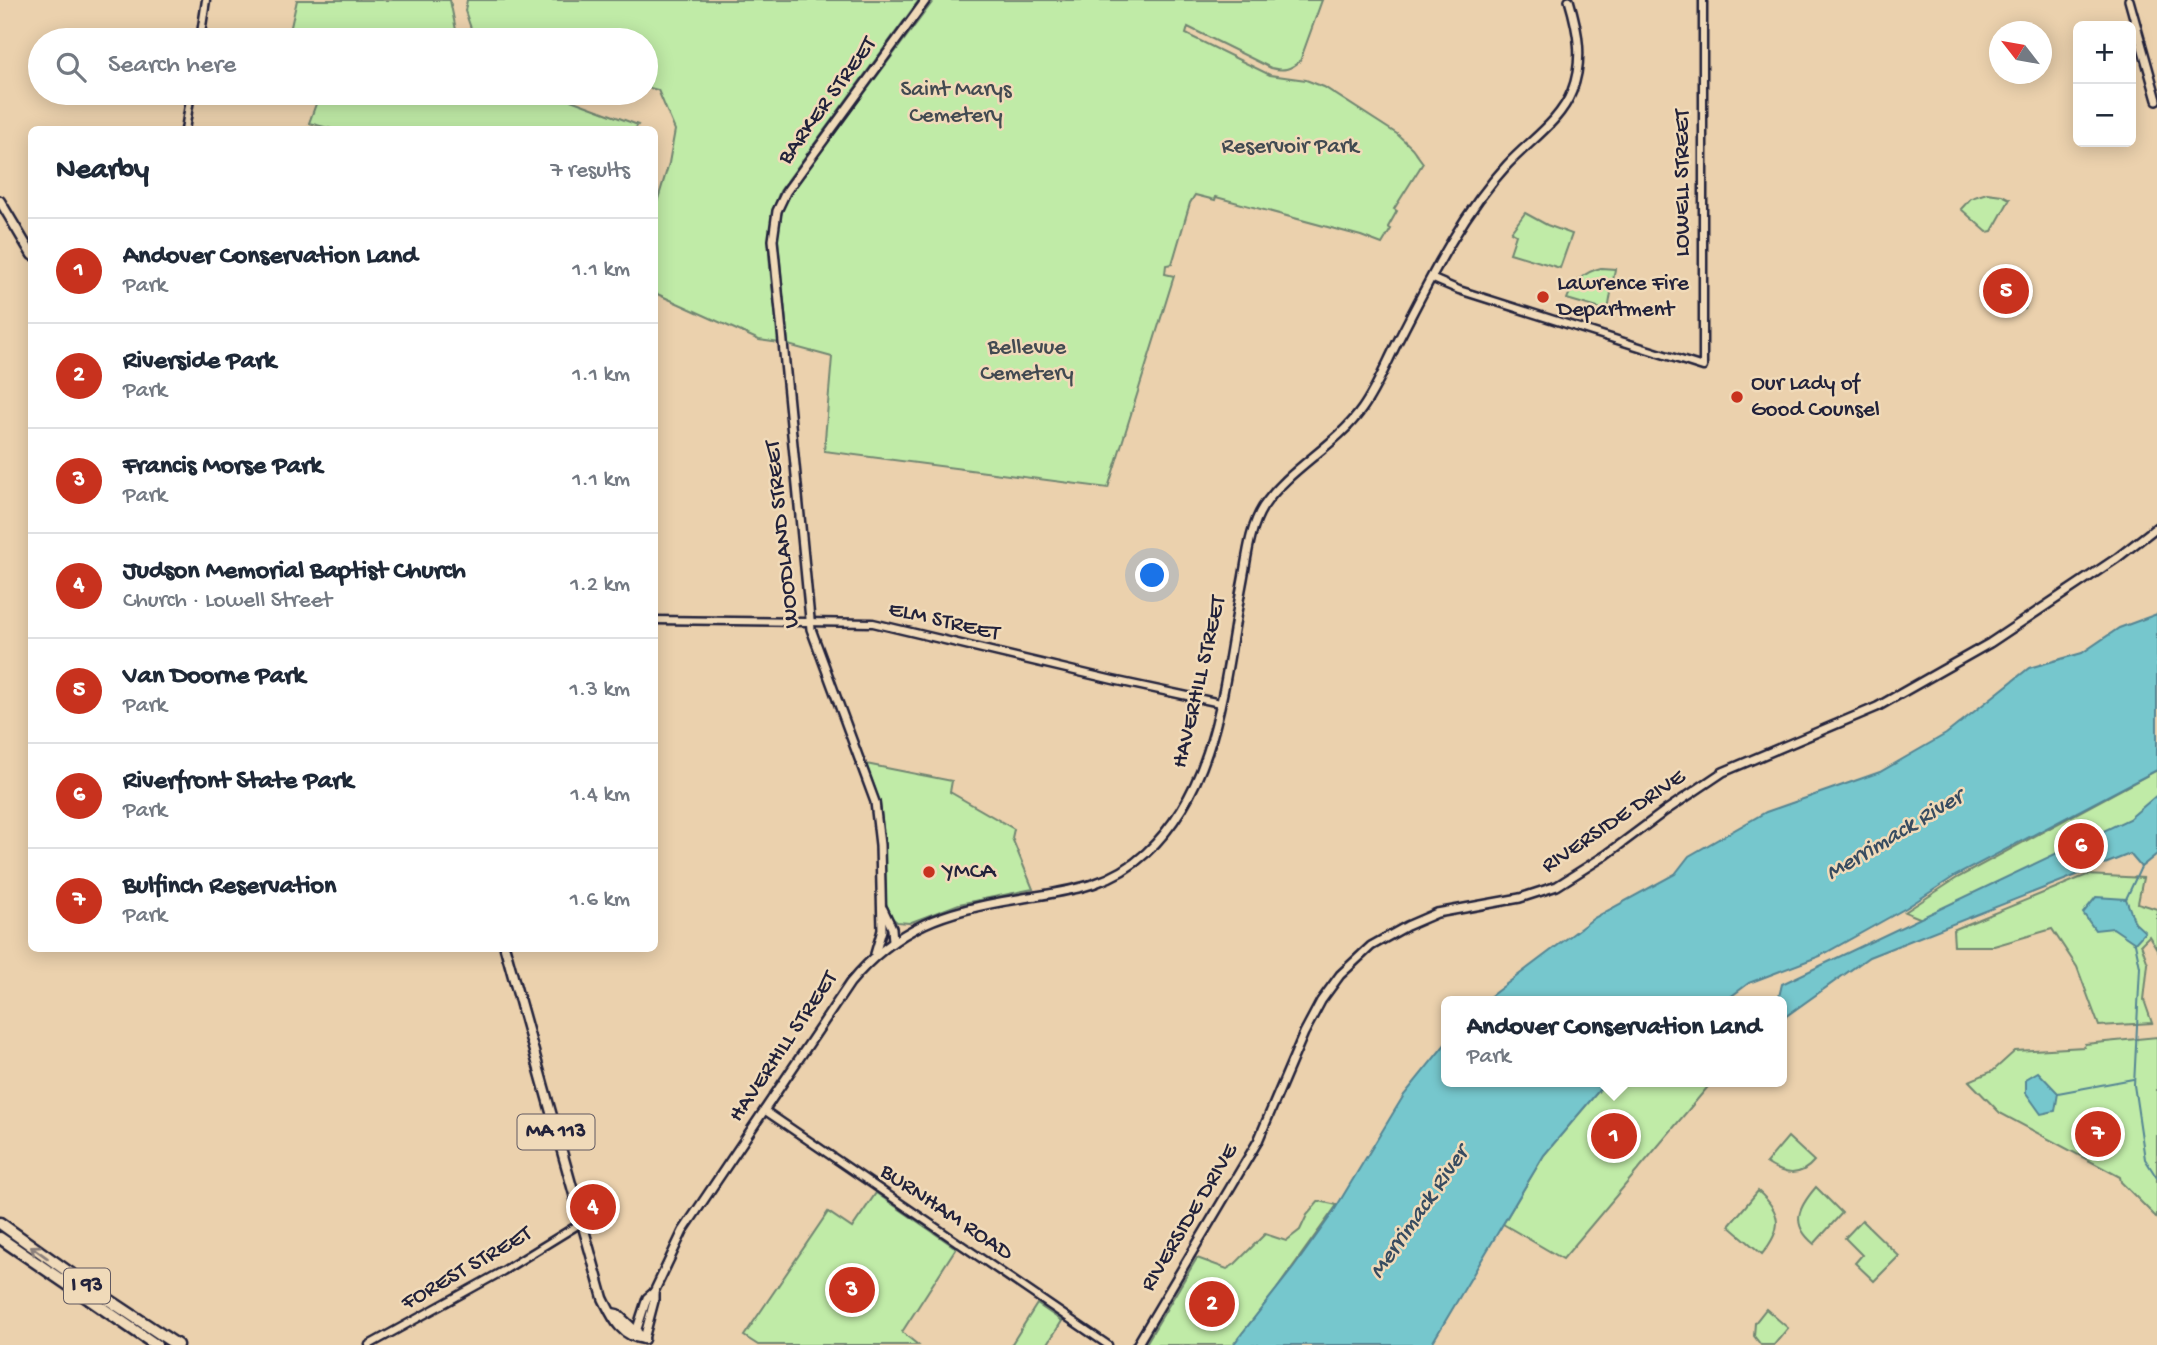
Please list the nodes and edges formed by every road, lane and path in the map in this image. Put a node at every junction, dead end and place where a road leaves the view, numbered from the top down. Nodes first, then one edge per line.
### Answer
1 (206, 0) edge
2 (926, 0) edge
3 (1569, 0) edge
4 (1703, 0) edge
5 (2129, 0) edge
6 (202, 28) edge
7 (2157, 100) edge
8 (189, 105) edge
9 (186, 126) edge
10 (786, 192) joint
11 (0, 201) edge
12 (28, 248) edge
13 (1430, 278) junction
14 (2157, 527) edge
15 (658, 620) edge
16 (810, 623) junction
17 (1220, 703) junction
18 (882, 906) junction
19 (889, 922) junction
20 (882, 930) junction
21 (911, 930) junction
22 (892, 941) junction
23 (506, 952) edge
24 (873, 957) junction
25 (764, 1110) junction
26 (0, 1223) edge
27 (581, 1223) junction
28 (0, 1238) edge
29 (654, 1292) junction
30 (634, 1338) edge
31 (644, 1342) edge
32 (156, 1345) edge
33 (177, 1345) edge
34 (369, 1345) edge
35 (1108, 1345) edge
36 (1137, 1345) edge

1 - 6 street
2 - 10 main road, BARKER STREET
3 - 13 main road, HAVERHILL STREET
4 - 13 street, LOWELL STREET
5 - 7 main road
8 - 9 street
10 - 16 main road, WOODLAND STREET
11 - 12 main road
13 - 17 main road, HAVERHILL STREET
14 - 36 main road, RIVERSIDE DRIVE
15 - 16 street, ELM STREET
16 - 17 street, ELM STREET
16 - 18 main road, WOODLAND STREET
17 - 21 main road, HAVERHILL STREET
18 - 19 main road, WOODLAND STREET
18 - 20 main road, WOODLAND STREET
19 - 21 main road
19 - 22 main road, WOODLAND STREET
20 - 22 main road
20 - 24 main road, WOODLAND STREET
21 - 22 main road, HAVERHILL STREET
22 - 24 main road, HAVERHILL STREET
23 - 27 main road, MA 113
24 - 25 main road, HAVERHILL STREET
25 - 29 main road, HAVERHILL STREET
25 - 35 street, BURNHAM ROAD
33 -> 26 highway, I 93
27 - 30 main road, MA 113
27 - 34 street, FOREST STREET
28 - 32 highway, I 93
29 - 30 main road, HAVERHILL STREET
29 - 31 main road, HAVERHILL STREET
30 - 31 main road

